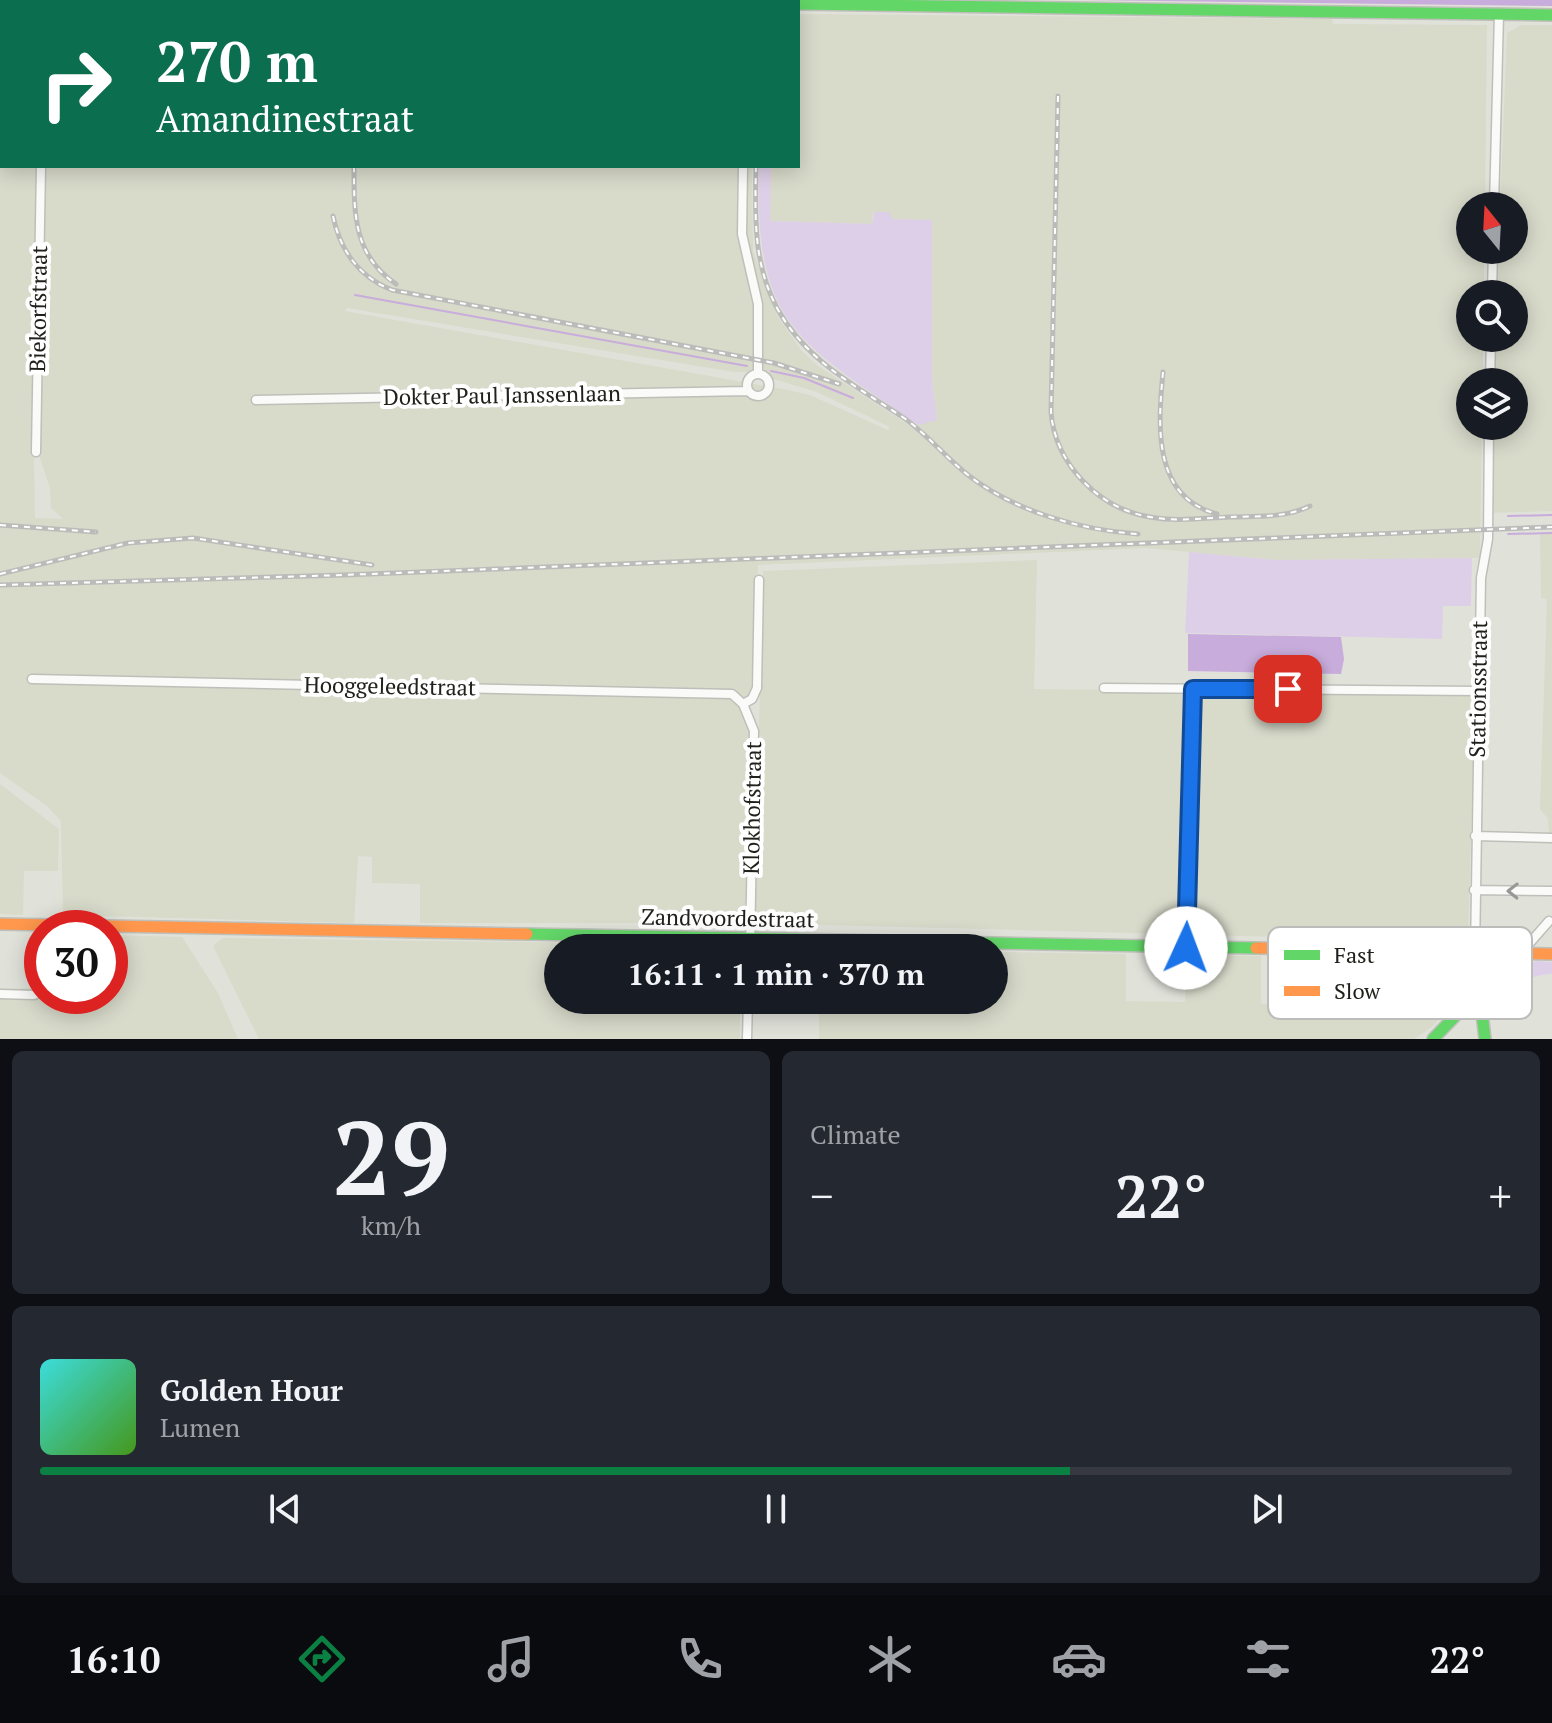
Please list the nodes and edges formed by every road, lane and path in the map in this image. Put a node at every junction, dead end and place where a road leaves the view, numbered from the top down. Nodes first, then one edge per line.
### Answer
1 (800, 4) edge
2 (1499, 14) junction
3 (1552, 15) edge
4 (41, 168) edge
5 (743, 168) edge
6 (1494, 192) edge
7 (758, 373) junction
8 (748, 391) junction
9 (256, 400) dead end
10 (1489, 440) edge
11 (36, 452) dead end
12 (759, 580) dead end
13 (32, 679) dead end
14 (1104, 688) dead end
15 (1193, 689) junction
16 (1479, 691) junction
17 (743, 704) junction
18 (1475, 836) junction
19 (1552, 838) edge
20 (1474, 890) junction
21 (1552, 891) edge
22 (1551, 921) edge
23 (0, 924) edge
24 (24, 925) edge
25 (1475, 927) edge
26 (128, 929) edge
27 (750, 934) edge
28 (544, 938) edge
29 (1532, 941) edge
30 (1008, 946) edge
31 (1186, 948) junction
32 (1268, 949) edge
33 (0, 994) edge
34 (24, 995) edge
35 (748, 1014) edge
36 (1457, 1019) edge
37 (1484, 1019) edge
38 (747, 1039) edge
39 (1433, 1039) edge
40 (1485, 1039) edge

1 - 2 main road
2 - 3 main road
2 - 6 street
4 - 11 street, Biekorfstraat
5 - 7 street
7 - 8 street
7 - 8 street
8 - 9 street, Dokter Paul Janssenlaan
10 - 16 street, Stationsstraat
12 - 17 street
13 - 17 street, Hooggeleedstraat
14 - 15 street
15 - 16 street
15 - 31 street
16 - 18 street, Stationsstraat
17 - 27 street, Klokhofstraat
18 - 19 street
18 - 20 street, Stationsstraat
21 -> 20 street
20 - 25 street, Stationsstraat
22 - 29 street
23 - 24 main road, Zandvoordestraat
26 - 28 main road, Zandvoordestraat
30 - 31 main road, Zandvoordestraat
31 - 32 main road, Zandvoordestraat
33 - 34 street
35 - 38 street
36 - 39 main road
37 - 40 main road

